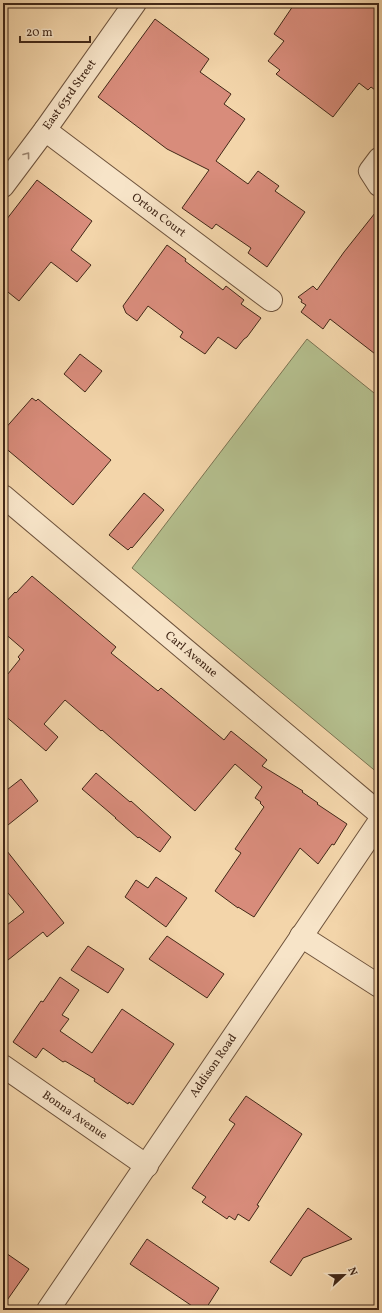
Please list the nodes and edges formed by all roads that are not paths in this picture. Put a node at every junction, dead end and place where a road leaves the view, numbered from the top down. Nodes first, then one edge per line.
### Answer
1 (135, 3) edge
2 (46, 130) junction
3 (3, 186) edge
4 (272, 300) dead end
5 (3, 496) edge
6 (379, 814) edge
7 (379, 822) edge
8 (301, 936) junction
9 (379, 986) edge
10 (3, 1066) edge
11 (146, 1166) junction
12 (54, 1307) edge

1 - 2 street, East 63rd Street
3 -> 2 street, East 63rd Street
2 - 4 street, Orton Court
5 - 6 street, Carl Avenue
7 - 8 street, Addison Road
8 - 9 street
8 - 11 street, Addison Road
10 - 11 street, Bonna Avenue
11 - 12 street, Addison Road

